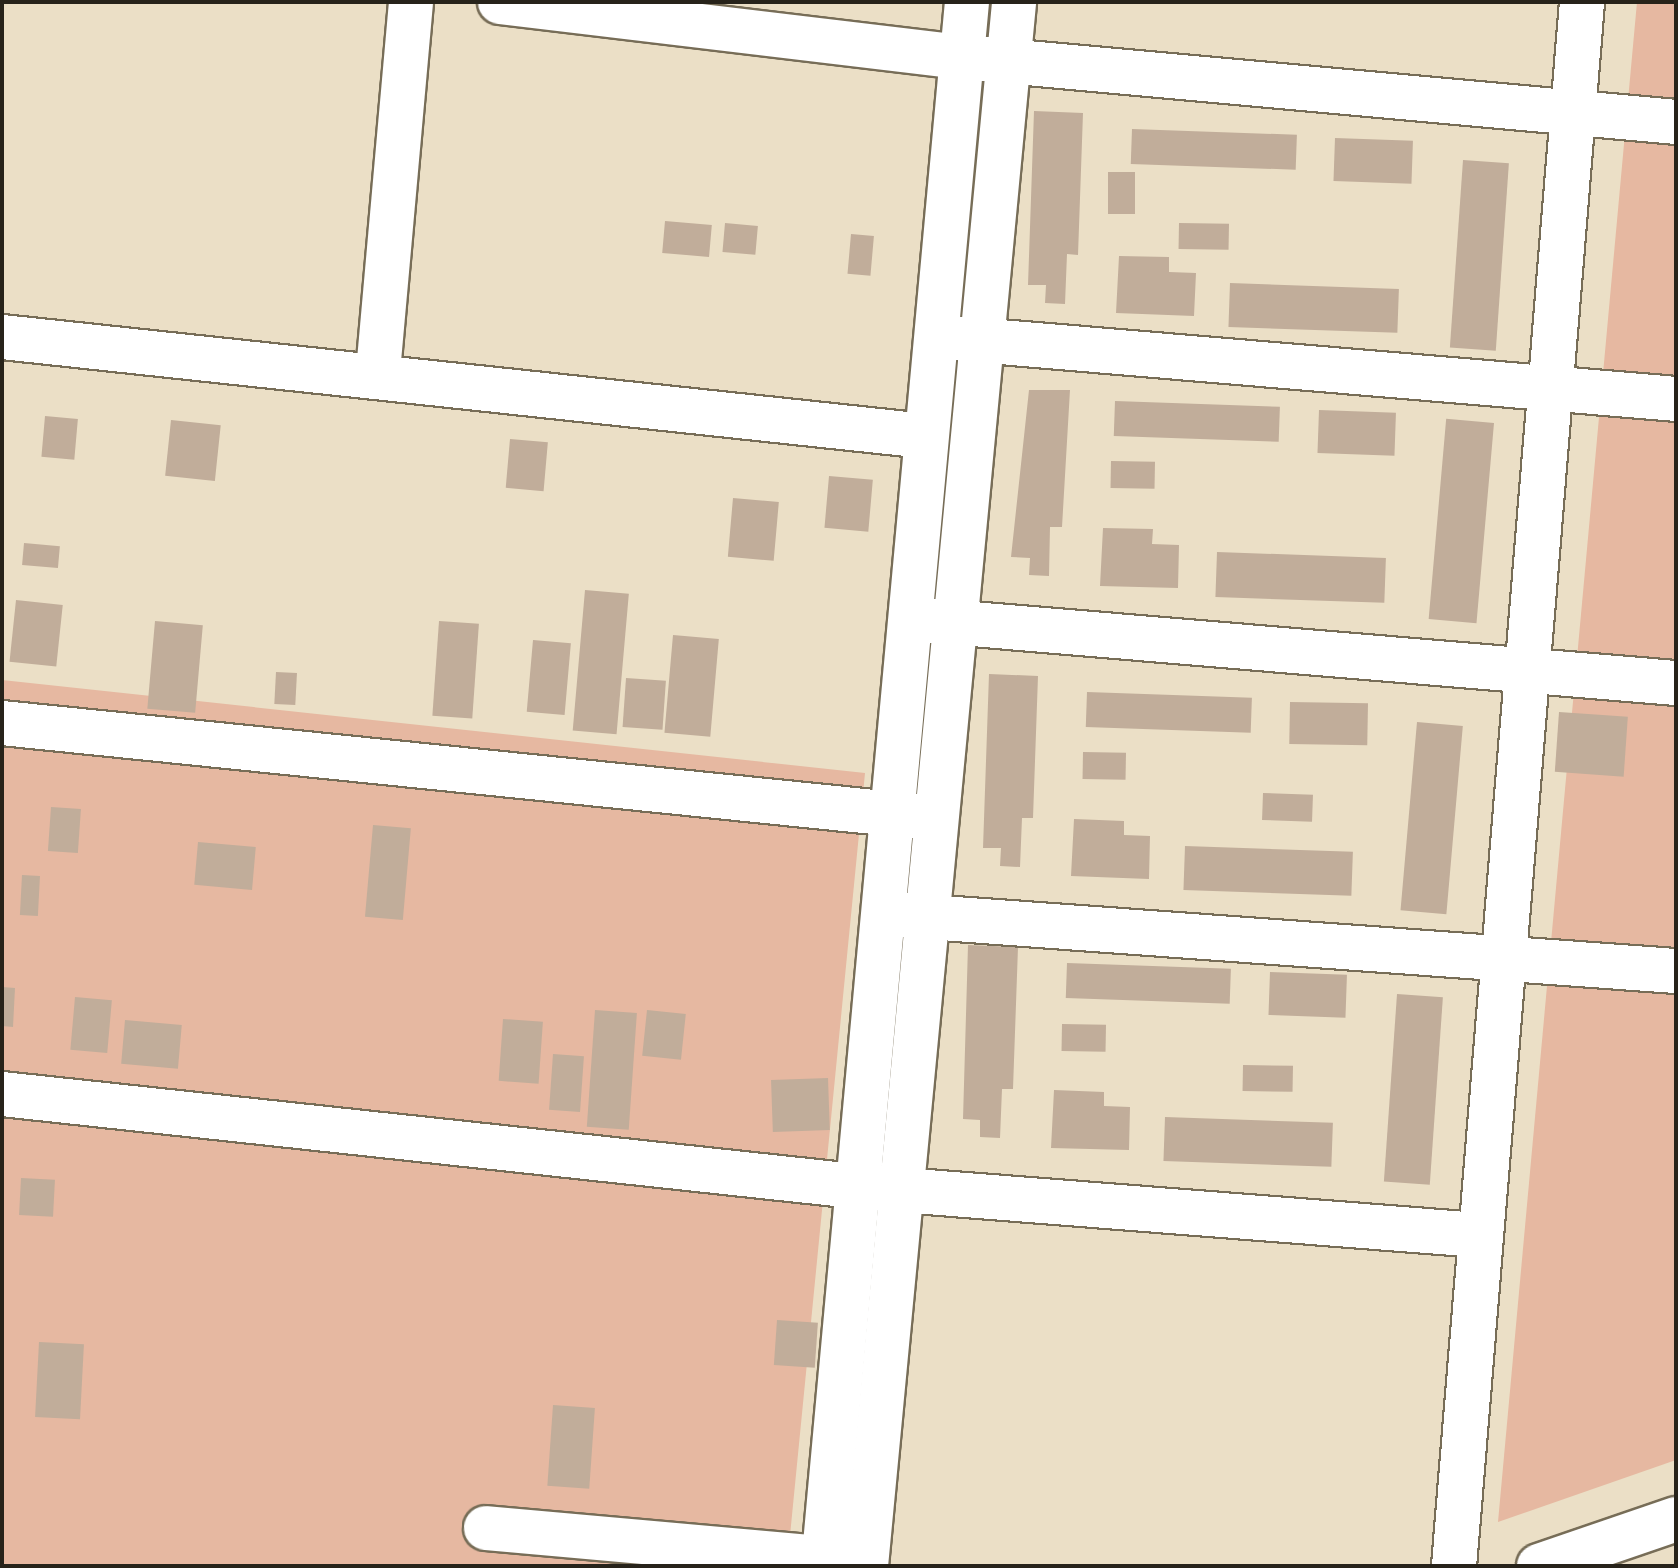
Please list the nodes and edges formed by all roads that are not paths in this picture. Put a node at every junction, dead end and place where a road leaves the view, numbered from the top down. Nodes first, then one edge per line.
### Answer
1 (411, 2) edge
2 (500, 2) edge
3 (967, 2) edge
4 (1014, 2) edge
5 (1582, 2) edge
6 (961, 57) junction
7 (1008, 61) junction
8 (1573, 113) junction
9 (1676, 122) edge
10 (932, 336) junction
11 (2, 337) edge
12 (982, 340) junction
13 (378, 372) junction
14 (1550, 387) junction
15 (1676, 399) edge
16 (925, 436) junction
17 (910, 619) junction
18 (955, 623) junction
19 (1526, 670) junction
20 (1676, 683) edge
21 (2, 723) edge
22 (894, 817) junction
23 (937, 817) junction
24 (907, 915) junction
25 (1502, 956) junction
26 (1676, 971) edge
27 (2, 1094) edge
28 (882, 1189) junction
29 (1479, 1235) junction
30 (1676, 1519) edge
31 (486, 1528) dead end
32 (838, 1563) edge
33 (1454, 1566) edge
34 (1539, 1566) edge

1 - 13 street
2 - 6 street
3 - 6 street
4 - 7 street
5 - 8 street
6 - 7 street
6 - 10 street
7 - 8 street
7 - 12 street
8 - 9 street
8 - 14 street
10 - 12 street
10 - 16 street
11 - 13 street
12 - 14 street
12 - 18 street
13 - 16 street
14 - 15 street
14 - 19 street
16 - 17 street
17 - 18 street
17 - 22 street
18 - 19 street
18 - 23 street
19 - 20 street
19 - 25 street
21 - 22 street
22 - 23 street
22 - 24 street
23 - 24 street
24 - 25 street
24 - 28 street
25 - 26 street
25 - 29 street
27 - 28 street
28 - 29 street
28 - 32 street
29 - 33 street
30 - 34 street
31 - 32 street

